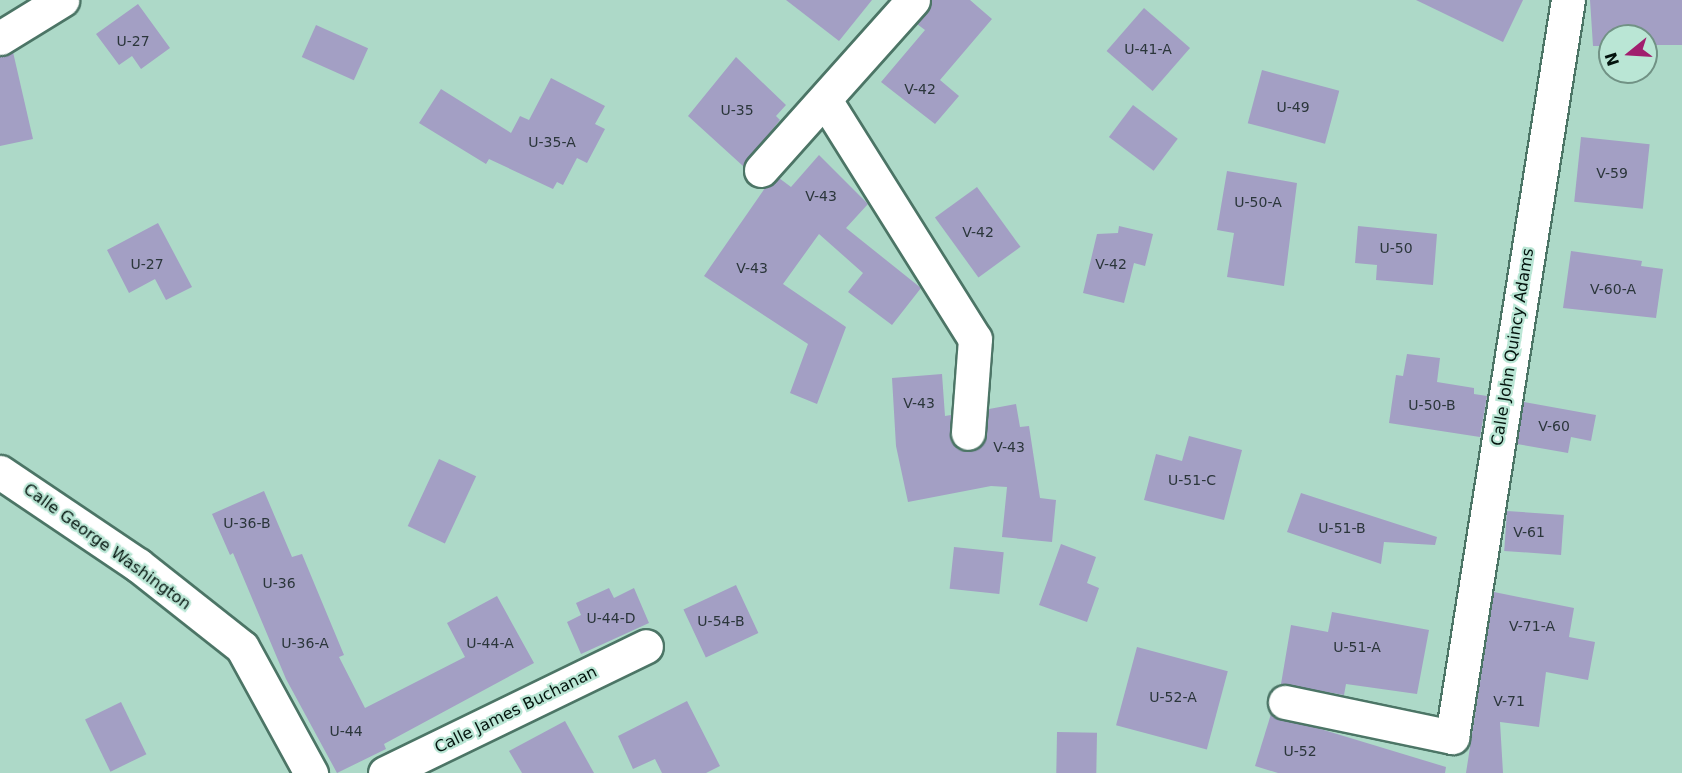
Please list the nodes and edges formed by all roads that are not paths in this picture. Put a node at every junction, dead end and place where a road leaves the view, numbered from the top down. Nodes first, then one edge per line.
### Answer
1 (62, 0) edge
2 (913, 0) edge
3 (1568, 0) edge
4 (0, 38) edge
5 (825, 100) junction
6 (761, 170) dead end
7 (968, 433) dead end
8 (0, 472) edge
9 (646, 646) dead end
10 (1285, 702) dead end
11 (311, 773) edge
12 (385, 773) edge

1 - 4 street
2 - 5 street
3 - 10 street, Calle John Quincy Adams
5 - 6 street
5 - 7 street
8 - 11 street, Calle George Washington
9 - 12 street, Calle James Buchanan

